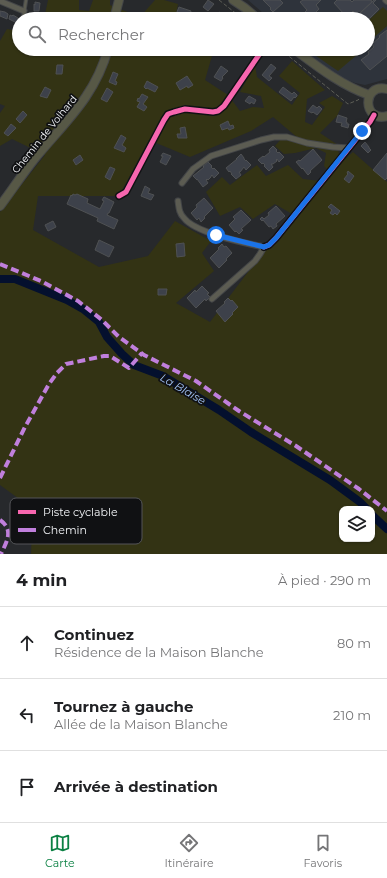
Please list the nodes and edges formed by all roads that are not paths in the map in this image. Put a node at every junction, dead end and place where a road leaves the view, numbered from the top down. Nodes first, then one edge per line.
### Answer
1 (26, 0) edge
2 (114, 0) edge
3 (119, 0) edge
4 (233, 0) edge
5 (5, 1) edge
6 (24, 11) joint
7 (111, 12) edge
8 (116, 12) edge
9 (250, 12) edge
10 (100, 56) edge
11 (106, 56) edge
12 (258, 56) edge
13 (303, 56) edge
14 (387, 89) edge
15 (366, 94) junction
16 (374, 115) junction
17 (387, 116) edge
18 (349, 148) junction
19 (182, 183) dead end
20 (119, 196) dead end
21 (0, 197) edge
22 (178, 201) dead end
23 (0, 206) edge
24 (264, 247) junction
25 (212, 299) dead end

1 - 6 lane
2 - 7 main road
3 - 8 main road
4 - 9 main road
5 - 6 street
10 - 21 main road, Chemin de Volhard
11 - 23 main road, Chemin de Volhard
12 - 20 street
13 - 15 main road
14 - 15 main road
15 - 16 main road
16 - 17 main road
16 - 18 street
18 - 19 street
18 - 24 street
22 - 24 street
24 - 25 street

